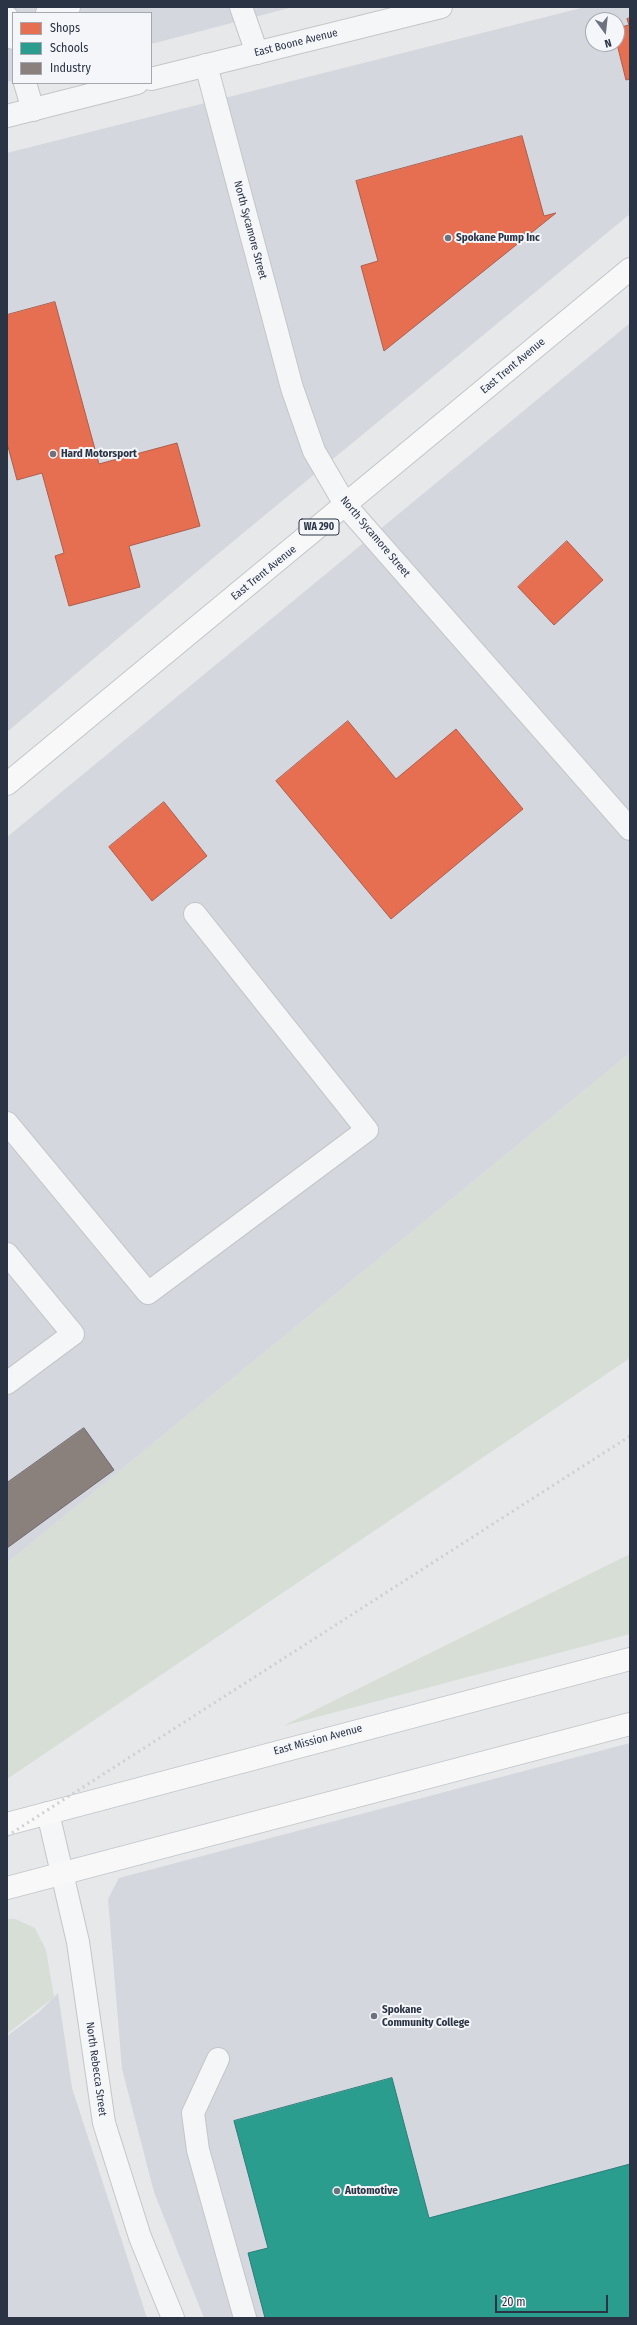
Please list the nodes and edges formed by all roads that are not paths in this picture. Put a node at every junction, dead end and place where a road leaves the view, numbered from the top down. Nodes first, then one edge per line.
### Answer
1 (69, 7) edge
2 (240, 7) edge
3 (441, 7) edge
4 (51, 12) edge
5 (257, 53) junction
6 (206, 65) junction
7 (152, 79) edge
8 (25, 84) edge
9 (133, 84) edge
10 (33, 110) junction
11 (7, 116) edge
12 (630, 269) edge
13 (346, 506) junction
14 (7, 784) edge
15 (630, 829) edge
16 (194, 914) dead end
17 (7, 1123) edge
18 (7, 1254) edge
19 (7, 1383) edge
20 (630, 1659) edge
21 (630, 1724) edge
22 (48, 1813) junction
23 (7, 1824) edge
24 (63, 1874) junction
25 (7, 1888) edge
26 (218, 2059) dead end
27 (173, 2318) edge
28 (245, 2318) edge

1 - 4 street
2 - 5 street
3 - 5 street, East Boone Avenue
5 - 6 street, East Boone Avenue
6 - 7 street, East Boone Avenue
6 - 13 street, North Sycamore Street
8 - 10 street
9 - 10 street
10 - 11 street
12 - 13 main road, East Trent Avenue / WA 290
13 - 14 main road, East Trent Avenue / WA 290
13 - 15 street, North Sycamore Street
16 - 17 street
18 - 19 street
20 - 22 main road, East Mission Avenue
21 - 24 main road
22 - 23 main road, East Mission Avenue
22 - 24 street, North Rebecca Street
24 - 25 main road
24 - 27 street, North Rebecca Street
26 - 28 street

